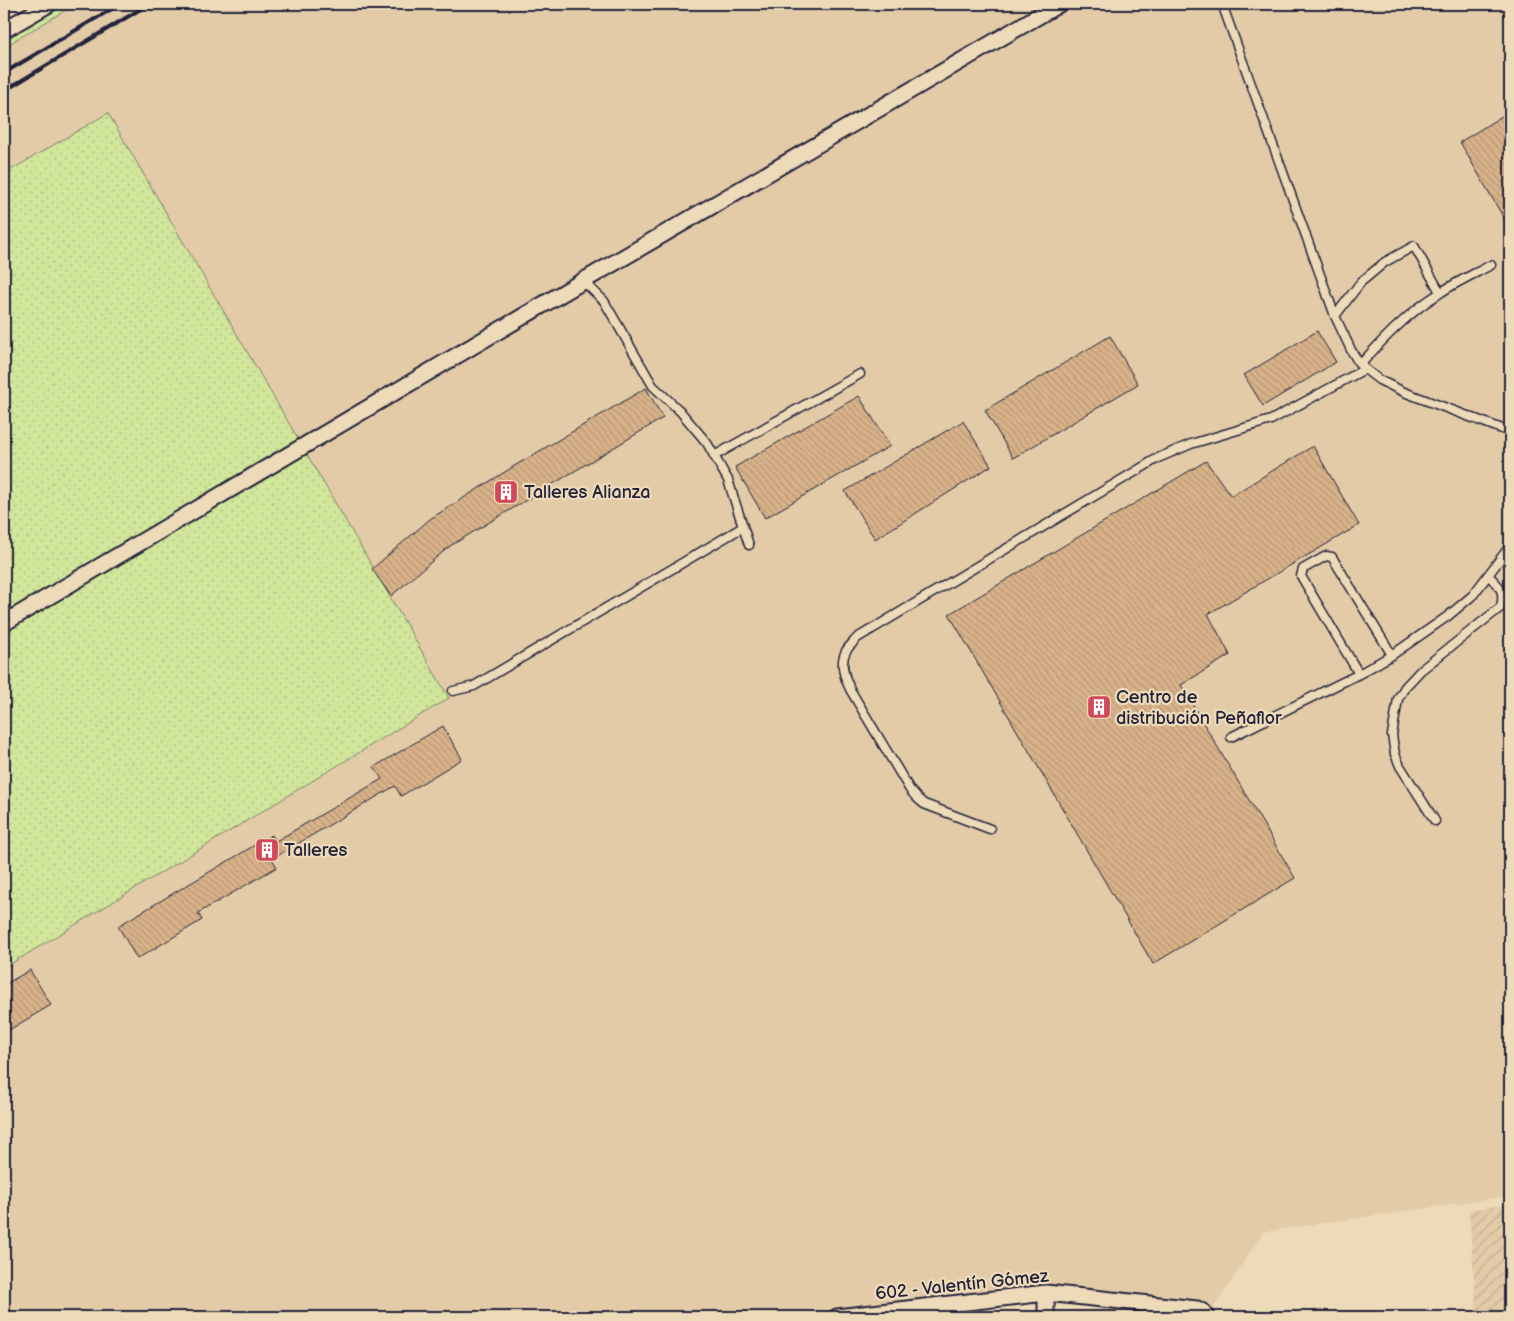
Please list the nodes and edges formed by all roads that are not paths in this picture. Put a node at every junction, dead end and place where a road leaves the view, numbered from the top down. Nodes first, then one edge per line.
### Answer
1 (49, 4) edge
2 (1059, 4) edge
3 (1222, 4) edge
4 (4, 30) edge
5 (1490, 265) dead end
6 (582, 281) junction
7 (1440, 292) junction
8 (1336, 316) junction
9 (1362, 367) junction
10 (860, 374) dead end
11 (1510, 432) edge
12 (714, 456) junction
13 (743, 527) junction
14 (749, 545) dead end
15 (1510, 546) edge
16 (1488, 576) junction
17 (4, 623) edge
18 (1392, 655) junction
19 (1359, 674) junction
20 (453, 691) dead end
21 (1231, 737) dead end
22 (1435, 821) dead end
23 (990, 829) dead end
24 (1046, 1293) junction
25 (872, 1315) edge
26 (837, 1317) edge
27 (1046, 1317) edge
28 (1206, 1317) edge

1 - 4 street
2 - 6 street
3 - 8 lane
5 - 7 lane
6 - 12 lane
6 - 17 street
7 - 8 lane
7 - 9 lane
8 - 9 lane
9 - 11 lane
9 - 23 lane
10 - 12 lane
12 - 13 lane
13 - 14 lane
13 - 20 lane
15 - 16 lane
16 - 18 lane
16 - 22 lane
18 - 19 lane
18 - 19 lane
19 - 21 lane
24 - 25 street, 602 - Valentín Gómez
24 - 27 street
24 - 28 street, 602 - Valentín Gómez
25 - 26 street, 602 - Valentín Gómez

